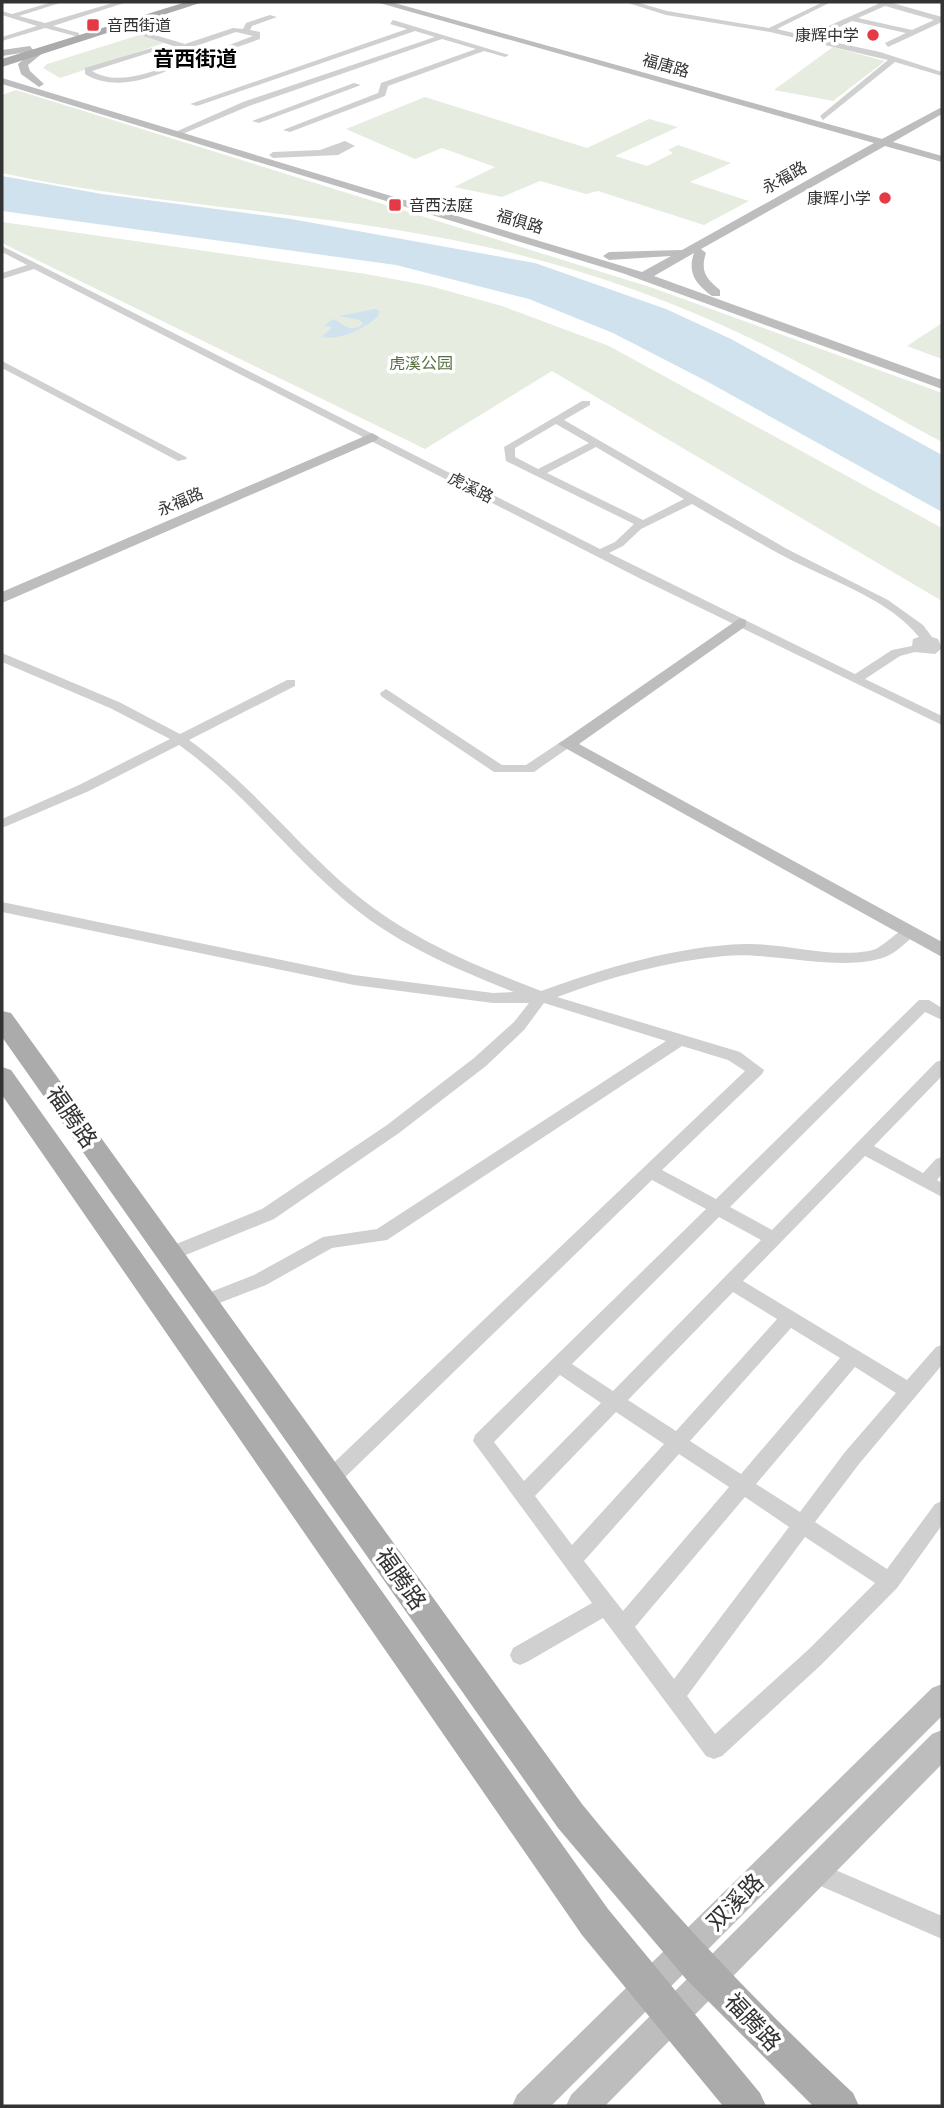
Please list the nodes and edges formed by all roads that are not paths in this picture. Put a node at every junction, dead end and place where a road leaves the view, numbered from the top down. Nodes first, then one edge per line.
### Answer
1 (28, 2) edge
2 (59, 2) edge
3 (94, 2) edge
4 (122, 2) edge
5 (181, 2) edge
6 (197, 2) edge
7 (381, 2) edge
8 (403, 2) edge
9 (629, 2) edge
10 (828, 2) edge
11 (882, 3) edge
12 (2, 11) edge
13 (11, 16) junction
14 (273, 17) dead end
15 (2, 19) edge
16 (853, 19) junction
17 (942, 19) edge
18 (28, 22) junction
19 (393, 22) dead end
20 (42, 26) junction
21 (121, 26) junction
22 (413, 29) junction
23 (857, 29) dead end
24 (2, 30) edge
25 (769, 30) junction
26 (822, 30) junction
27 (246, 31) junction
28 (912, 33) junction
29 (76, 34) junction
30 (441, 37) junction
31 (808, 38) junction
32 (2, 39) edge
33 (888, 45) dead end
34 (186, 47) junction
35 (152, 49) dead end
36 (484, 49) junction
37 (35, 50) junction
38 (197, 51) junction
39 (217, 51) junction
40 (2, 55) edge
41 (505, 55) dead end
42 (894, 59) junction
43 (317, 62) junction
44 (2, 63) edge
45 (179, 65) junction
46 (303, 66) junction
47 (344, 71) junction
48 (2, 73) edge
49 (942, 74) edge
50 (330, 76) junction
51 (364, 78) dead end
52 (2, 82) edge
53 (374, 82) dead end
54 (357, 85) junction
55 (33, 86) junction
56 (383, 90) junction
57 (194, 104) dead end
58 (942, 110) edge
59 (942, 119) edge
60 (256, 121) dead end
61 (830, 123) junction
62 (872, 127) dead end
63 (287, 130) dead end
64 (182, 131) junction
65 (890, 144) junction
66 (934, 144) edge
67 (323, 152) dead end
68 (273, 155) junction
69 (859, 160) junction
70 (2, 250) edge
71 (695, 251) junction
72 (609, 256) junction
73 (35, 265) junction
74 (653, 275) junction
75 (2, 276) edge
76 (716, 293) junction
77 (2, 364) edge
78 (942, 375) edge
79 (942, 385) edge
80 (586, 403) dead end
81 (556, 420) junction
82 (367, 435) junction
83 (597, 443) junction
84 (182, 459) dead end
85 (538, 473) junction
86 (694, 499) junction
87 (643, 524) junction
88 (601, 553) junction
89 (2, 585) edge
90 (2, 598) edge
91 (740, 622) junction
92 (931, 648) edge
93 (2, 657) edge
94 (856, 679) junction
95 (291, 683) dead end
96 (386, 693) dead end
97 (942, 721) edge
98 (179, 739) junction
99 (567, 744) junction
100 (2, 824) edge
101 (2, 907) edge
102 (910, 932) junction
103 (942, 950) edge
104 (541, 997) junction
105 (942, 1015) edge
106 (2, 1019) edge
107 (680, 1039) junction
108 (942, 1066) edge
109 (2, 1076) edge
110 (863, 1147) junction
111 (942, 1163) edge
112 (652, 1172) junction
113 (925, 1182) junction
114 (942, 1191) edge
115 (774, 1239) junction
116 (170, 1254) junction
117 (732, 1282) junction
118 (204, 1302) junction
119 (789, 1318) junction
120 (942, 1352) edge
121 (853, 1356) junction
122 (559, 1365) junction
123 (909, 1391) junction
124 (330, 1479) junction
125 (523, 1495) junction
126 (942, 1510) edge
127 (572, 1560) junction
128 (890, 1582) junction
129 (606, 1606) junction
130 (622, 1627) junction
131 (520, 1655) dead end
132 (674, 1696) junction
133 (942, 1697) edge
134 (942, 1744) edge
135 (817, 1873) junction
136 (942, 1928) edge
137 (685, 1951) junction
138 (711, 1978) junction
139 (649, 1987) junction
140 (672, 2016) junction
141 (528, 2106) edge
142 (582, 2106) edge
143 (747, 2106) edge
144 (840, 2106) edge

1 - 12 street
2 - 13 street
3 - 18 street
4 - 20 street
5 - 29 main road
6 - 21 main road
7 - 61 street, 福唐路
8 - 61 street, 福唐路
9 - 25 street
10 - 25 street
11 - 16 street
11 - 17 street
12 - 13 street
13 - 15 street
13 - 18 street
14 - 27 street
16 - 26 street
16 - 28 street
17 - 28 street
18 - 20 street
18 - 24 street
19 - 22 street
20 - 29 street
20 - 32 street
21 - 34 street
21 - 37 main road
22 - 30 street
22 - 43 street
23 - 26 street
25 - 31 street
26 - 31 street
27 - 34 street
27 - 39 street
28 - 33 street
29 - 37 main road
30 - 36 street
30 - 47 street
31 - 42 street
34 - 38 street
35 - 45 street
36 - 41 street
36 - 56 street
37 - 40 main road
37 - 44 main road
37 - 55 street
38 - 39 street
38 - 45 street
39 - 45 street
42 - 49 street
42 - 61 street
43 - 46 street
43 - 47 street
46 - 50 street
46 - 57 street
47 - 50 street
47 - 51 street
48 - 55 street, 福俱路
50 - 54 street
50 - 64 street
52 - 55 street, 福俱路
53 - 56 street
54 - 56 street
54 - 60 street
55 - 64 street, 福俱路
56 - 63 street
58 - 66 street, 永福路
59 - 66 street, 永福路
61 - 62 street
61 - 65 street, 福唐路
61 - 69 street
64 - 68 street, 福俱路
64 - 74 street, 福俱路
65 - 66 street, 永福路
65 - 66 street
65 - 66 street
65 - 66 street, 福唐路
65 - 69 street, 永福路
67 - 68 street
68 - 72 street, 福俱路
69 - 71 street, 永福路
70 - 73 street, 虎溪路
71 - 72 street
71 - 74 street, 永福路
71 - 76 street
72 - 74 street, 福俱路
73 - 75 street
73 - 82 street, 虎溪路
74 - 76 street, 福俱路
74 - 79 street, 福俱路
76 - 78 street, 福俱路
77 - 84 street
80 - 81 street
81 - 83 street
81 - 85 street
82 - 88 street, 虎溪路
82 - 89 street, 永福路
82 - 90 street, 永福路
83 - 85 street
83 - 86 street
85 - 87 street
86 - 87 street
86 - 92 street
87 - 88 street
88 - 91 street, 虎溪路
91 - 94 street, 虎溪路
91 - 99 street
92 - 94 street
93 - 98 street
94 - 97 street, 虎溪路
95 - 98 street
96 - 99 street
98 - 100 street
98 - 104 street
99 - 102 street
101 - 104 street
102 - 103 street
102 - 104 street
104 - 107 street
104 - 116 street
105 - 122 street
106 - 116 main road, 福腾路
107 - 112 street
107 - 118 street
108 - 110 street
109 - 139 main road, 福腾路
110 - 113 street
110 - 115 street
111 - 113 street
112 - 115 street
112 - 124 street
113 - 114 street
115 - 117 street
116 - 118 main road, 福腾路
117 - 119 street
117 - 125 street
118 - 124 main road, 福腾路
119 - 121 street
119 - 127 street
120 - 123 street
121 - 123 street
121 - 130 street
122 - 125 street
122 - 128 street
123 - 132 street
124 - 137 main road, 福腾路
125 - 127 street
126 - 128 street
127 - 129 street
128 - 132 street
129 - 130 street
129 - 131 street
130 - 132 street
133 - 137 street, 双溪路
134 - 135 street, 双溪路
135 - 136 street
135 - 138 street, 双溪路
137 - 138 main road, 福腾路
137 - 139 street, 双溪路
138 - 140 street, 双溪路
138 - 144 main road, 福腾路
139 - 140 main road, 福腾路
139 - 141 street, 双溪路
140 - 142 street, 双溪路
140 - 143 main road, 福腾路

